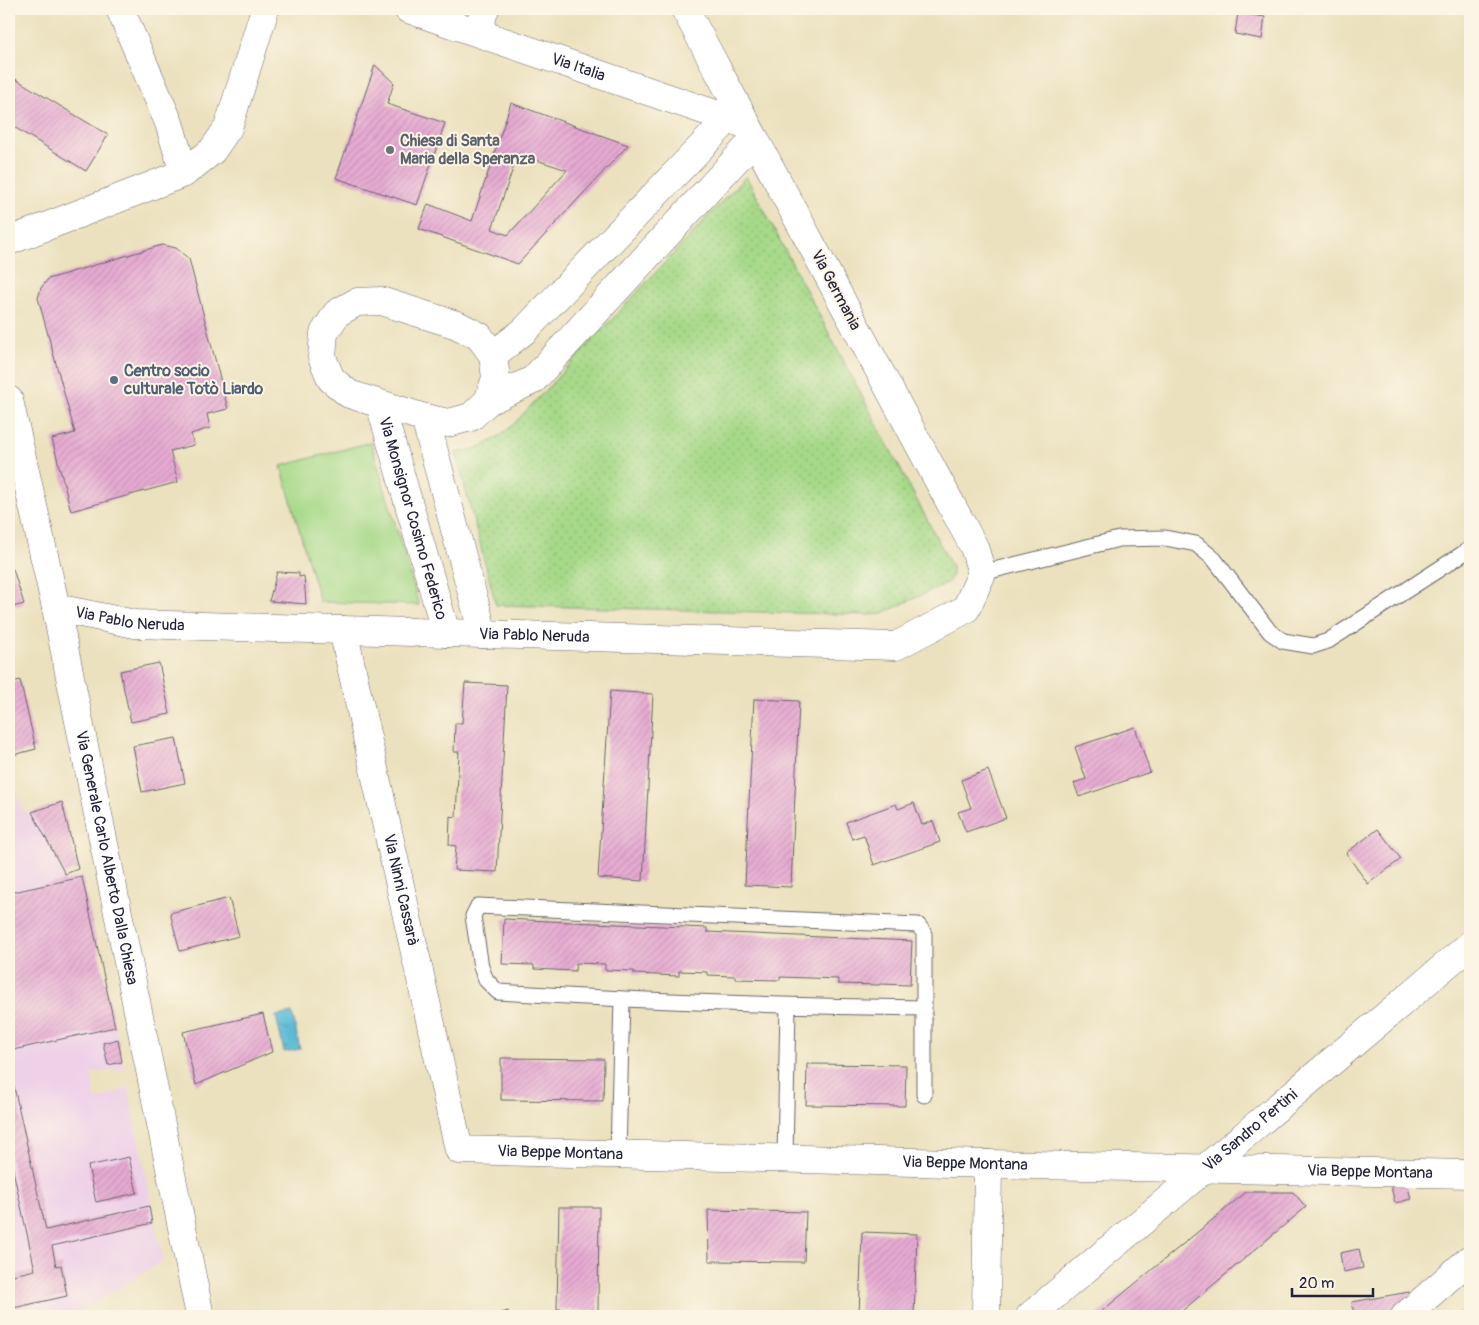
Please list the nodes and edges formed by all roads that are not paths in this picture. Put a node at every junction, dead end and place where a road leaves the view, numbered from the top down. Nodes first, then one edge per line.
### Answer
1 (120, 9) edge
2 (265, 9) edge
3 (408, 9) edge
4 (685, 9) edge
5 (481, 20) edge
6 (743, 128) junction
7 (184, 173) junction
8 (9, 240) edge
9 (493, 355) junction
10 (9, 400) edge
11 (488, 401) junction
12 (380, 404) junction
13 (425, 418) junction
14 (1470, 549) edge
15 (982, 573) junction
16 (56, 608) junction
17 (343, 630) junction
18 (446, 633) junction
19 (483, 634) junction
20 (1470, 945) edge
21 (622, 1000) junction
22 (788, 1006) junction
23 (924, 1008) junction
24 (924, 1095) dead end
25 (459, 1150) joint
26 (618, 1154) junction
27 (785, 1158) junction
28 (988, 1164) junction
29 (1206, 1168) junction
30 (1470, 1174) edge
31 (1470, 1259) edge
32 (200, 1316) edge
33 (986, 1316) edge
34 (1030, 1316) edge
35 (1405, 1316) edge

1 - 7 street
2 - 7 street
3 - 5 street, Via Italia
4 - 6 street, Via Germania
5 - 6 street, Via Italia
6 - 9 street
6 - 11 street
6 - 15 street, Via Germania
7 - 8 street
9 - 11 street
9 - 12 street
10 - 16 street, Via Generale Carlo Alberto Dalla Chiesa
11 - 13 street
12 - 13 street
12 - 18 street, Via Monsignor Cosimo Federico
13 - 19 street
14 - 15 lane
15 - 19 street, Via Pablo Neruda
16 - 17 street, Via Pablo Neruda
16 - 32 street, Via Generale Carlo Alberto Dalla Chiesa
17 - 18 street, Via Pablo Neruda
17 - 25 street, Via Ninni Cassarà
18 - 19 street, Via Pablo Neruda
20 - 29 street, Via Sandro Pertini
21 - 22 lane
21 - 23 lane
21 - 26 lane
22 - 23 lane
22 - 27 lane
23 - 24 lane
25 - 26 street, Via Beppe Montana
26 - 27 street, Via Beppe Montana
27 - 28 street, Via Beppe Montana
28 - 29 street, Via Beppe Montana
28 - 33 street
29 - 30 street, Via Beppe Montana
29 - 34 street, Via Sandro Pertini
31 - 35 street

